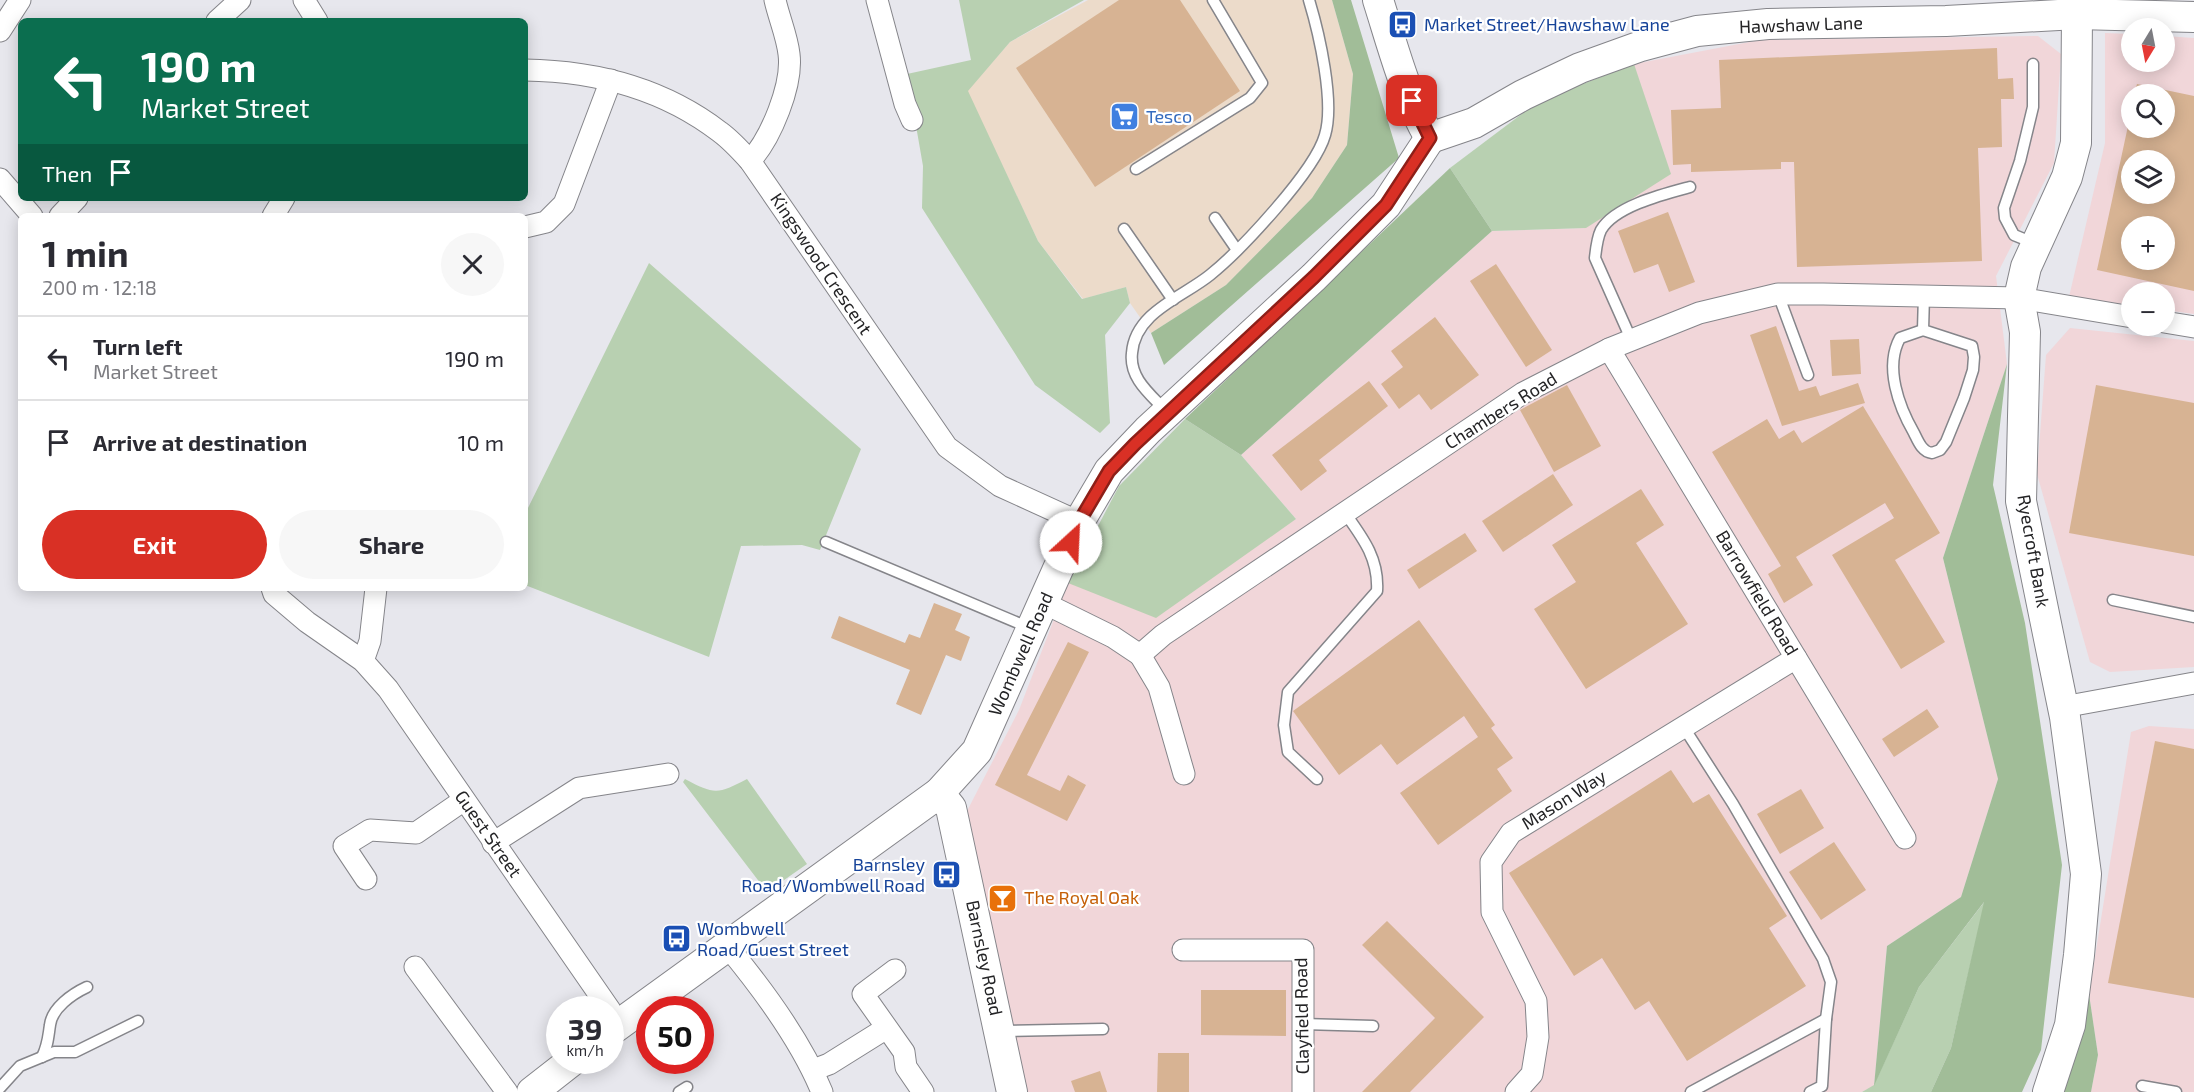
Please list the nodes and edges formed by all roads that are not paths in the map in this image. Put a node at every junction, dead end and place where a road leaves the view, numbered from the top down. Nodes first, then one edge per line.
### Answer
1 (20, 0) edge
2 (240, 0) edge
3 (304, 0) edge
4 (775, 0) edge
5 (877, 0) edge
6 (1213, 0) edge
7 (1309, 0) edge
8 (1378, 0) edge
9 (1946, 11) edge
10 (2077, 14) junction
11 (2194, 17) edge
12 (220, 18) edge
13 (315, 18) edge
14 (0, 31) edge
15 (2033, 64) dead end
16 (528, 70) edge
17 (611, 80) junction
18 (912, 120) dead end
19 (1430, 138) junction
20 (750, 161) junction
21 (1136, 169) dead end
22 (0, 179) edge
23 (1690, 187) dead end
24 (18, 200) edge
25 (19, 201) edge
26 (74, 201) edge
27 (29, 213) edge
28 (63, 213) edge
29 (1215, 218) dead end
30 (528, 226) edge
31 (1124, 229) dead end
32 (2036, 244) junction
33 (1237, 250) junction
34 (1778, 294) junction
35 (1924, 296) junction
36 (2019, 298) junction
37 (1173, 300) junction
38 (2121, 315) edge
39 (2175, 324) edge
40 (2194, 327) edge
41 (1923, 330) junction
42 (1631, 339) junction
43 (1609, 349) junction
44 (1808, 375) dead end
45 (1168, 412) junction
46 (1345, 513) junction
47 (1079, 522) junction
48 (826, 542) dead end
49 (273, 591) edge
50 (376, 591) edge
51 (2113, 600) dead end
52 (1039, 616) junction
53 (2194, 617) edge
54 (1140, 655) junction
55 (1796, 658) junction
56 (363, 661) junction
57 (2194, 683) edge
58 (2063, 707) junction
59 (1683, 726) junction
60 (668, 774) dead end
61 (1184, 774) dead end
62 (1317, 779) dead end
63 (939, 793) junction
64 (464, 800) junction
65 (1905, 837) dead end
66 (494, 843) junction
67 (366, 879) dead end
68 (727, 946) junction
69 (1183, 950) dead end
70 (415, 967) dead end
71 (895, 970) dead end
72 (87, 987) dead end
73 (597, 996) edge
74 (624, 1012) edge
75 (1826, 1019) junction
76 (138, 1021) dead end
77 (1303, 1024) junction
78 (1372, 1026) dead end
79 (885, 1029) junction
80 (1103, 1029) dead end
81 (1000, 1031) junction
82 (42, 1057) junction
83 (813, 1070) junction
84 (555, 1074) edge
85 (2142, 1086) dead end
86 (0, 1088) edge
87 (507, 1092) edge
88 (532, 1092) edge
89 (822, 1092) edge
90 (923, 1092) edge
91 (1012, 1092) edge
92 (1303, 1092) edge
93 (1516, 1092) edge
94 (1691, 1092) edge
95 (1810, 1092) edge
96 (2048, 1092) edge
97 (2176, 1092) edge

1 - 14 street
2 - 12 street
3 - 13 street
4 - 20 street
5 - 18 street
6 - 21 lane
7 - 33 lane
8 - 19 main road
9 - 10 main road, Hawshaw Lane
9 - 19 main road, Hawshaw Lane
10 - 11 main road, Hawshaw Lane
10 - 32 main road, Ryecroft Bank
15 - 32 lane
16 - 17 street, Kingswood Crescent
17 - 20 street, Kingswood Crescent
17 - 30 street
19 - 45 main road, Wombwell Road
20 - 47 street, Kingswood Crescent
22 - 24 street
23 - 42 lane
25 - 27 street
26 - 28 street
29 - 33 lane
31 - 37 lane
32 - 36 main road, Ryecroft Bank
33 - 37 lane
34 - 35 street, Chambers Road
34 - 42 street, Chambers Road
34 - 44 lane
35 - 36 street, Chambers Road
35 - 41 lane
36 - 38 street, Chambers Road
36 - 58 main road, Ryecroft Bank
37 - 45 lane
39 - 40 street
41 - 41 lane
42 - 43 street, Chambers Road
43 - 46 street, Chambers Road
43 - 55 street, Barrowfield Road
45 - 47 main road, Wombwell Road
46 - 54 street, Chambers Road
46 - 62 lane
47 - 52 main road, Wombwell Road
48 - 52 lane
49 - 56 street, Guest Street
50 - 56 street
51 - 53 lane
52 - 54 street
52 - 63 main road, Wombwell Road
54 - 61 street
55 - 59 street, Mason Way
55 - 65 street, Barrowfield Road
56 - 64 street, Guest Street
57 - 58 street
58 - 96 main road, Ryecroft Bank
59 - 75 lane
59 - 93 street, Mason Way
60 - 66 street
63 - 68 main road, Wombwell Road
63 - 81 main road, Barnsley Road
64 - 66 street, Guest Street
64 - 67 street
66 - 73 street, Guest Street
68 - 74 main road, Wombwell Road
68 - 83 street
69 - 77 street, Clayfield Road
70 - 87 street
71 - 79 street
72 - 82 lane
75 - 94 lane
75 - 95 lane
76 - 82 lane
77 - 78 lane
77 - 92 street, Clayfield Road
79 - 83 street
79 - 90 street
80 - 81 lane
81 - 91 main road, Barnsley Road
82 - 86 lane
83 - 89 street
84 - 88 main road
85 - 97 lane

